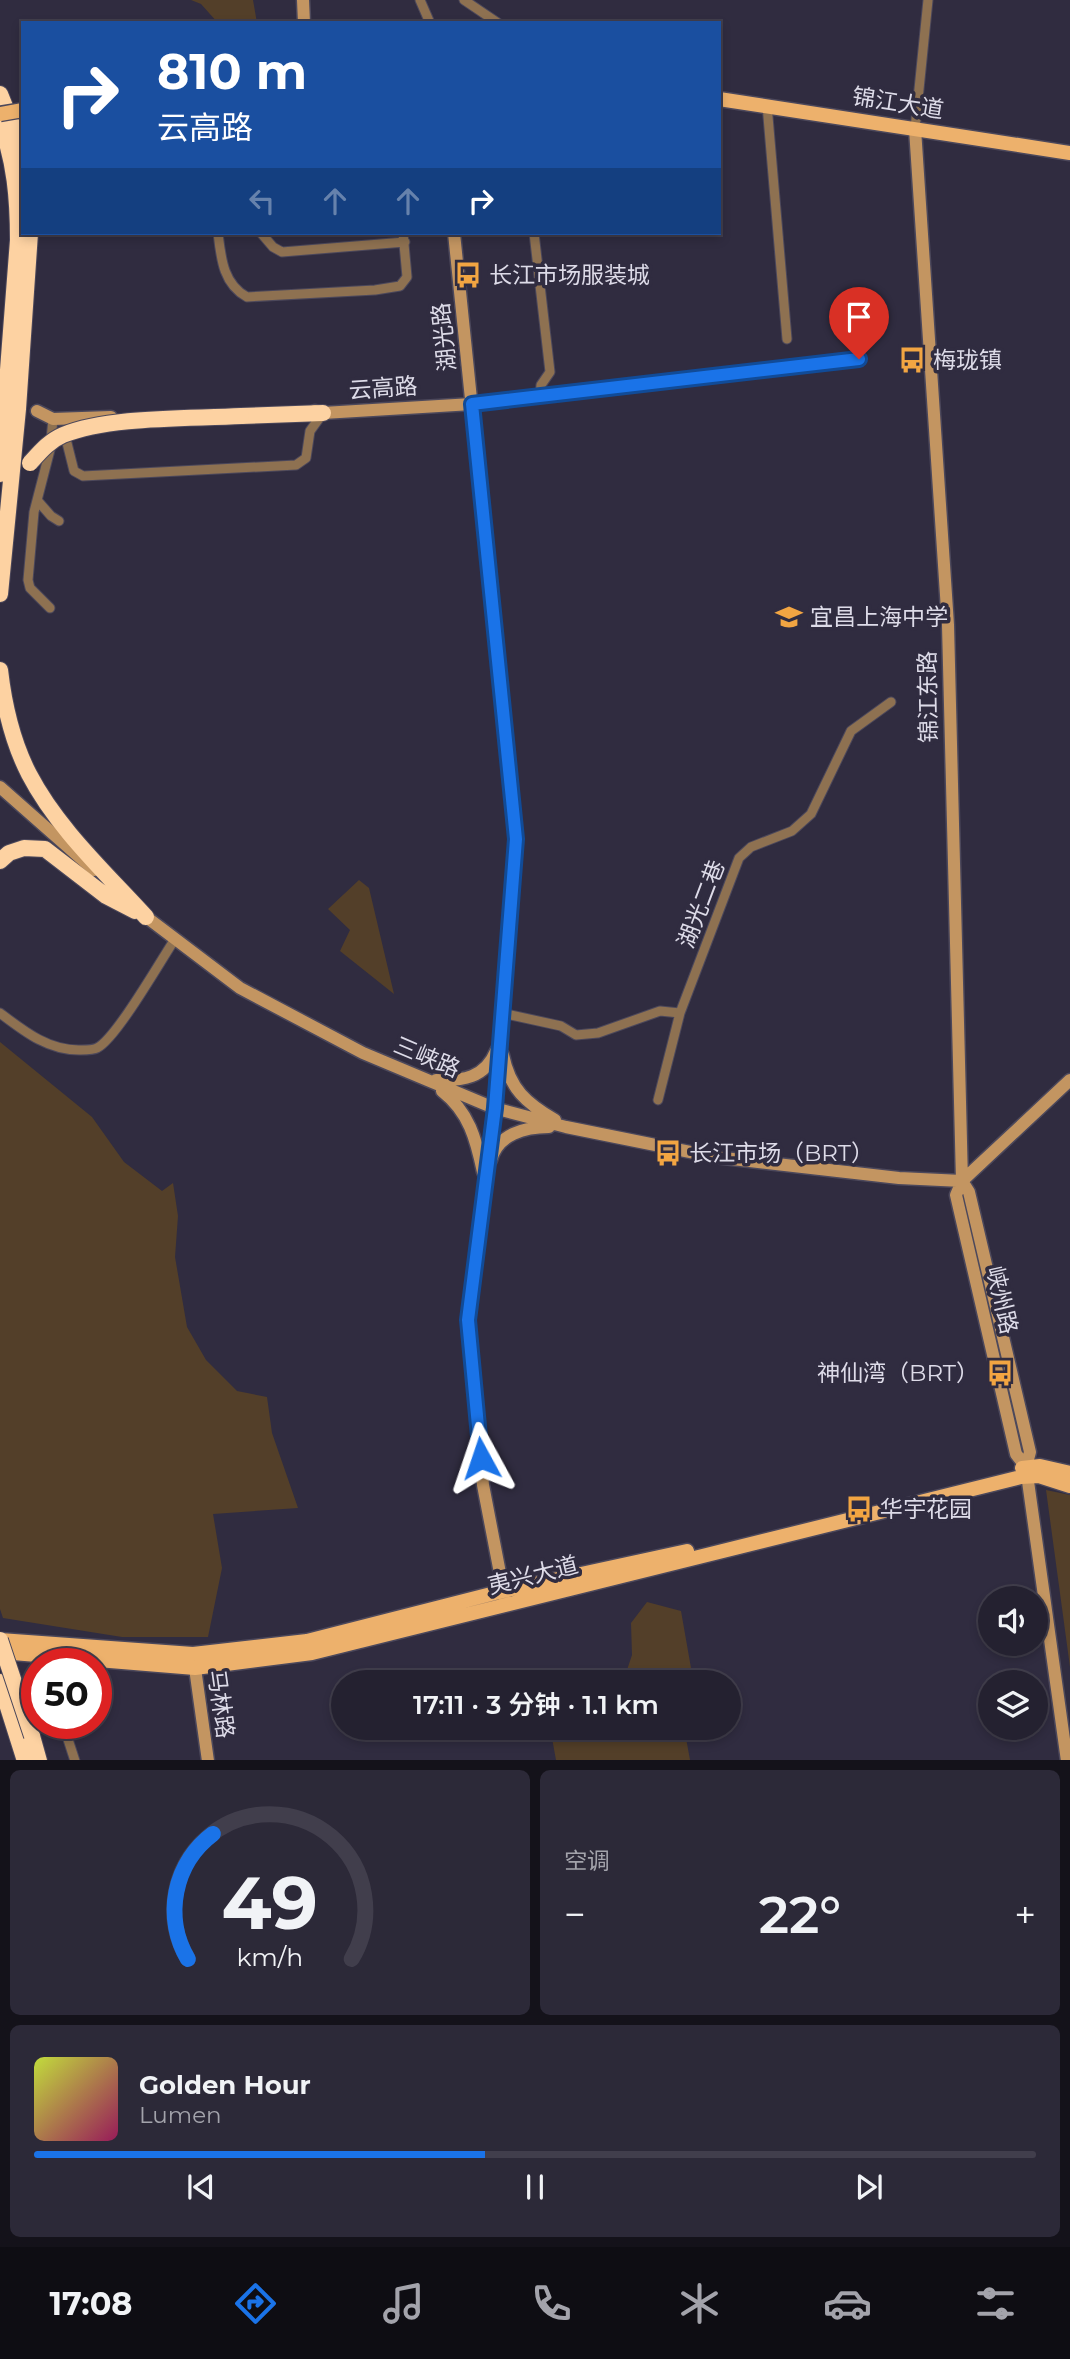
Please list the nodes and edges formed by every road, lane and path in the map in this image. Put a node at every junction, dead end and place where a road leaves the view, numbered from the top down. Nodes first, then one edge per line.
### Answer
1 (303, 0) edge
2 (420, 0) edge
3 (464, 0) edge
4 (928, 0) edge
5 (304, 21) edge
6 (429, 21) edge
7 (495, 21) edge
8 (0, 94) edge
9 (721, 99) edge
10 (767, 105) junction
11 (21, 110) edge
12 (0, 114) edge
13 (0, 123) edge
14 (915, 129) junction
15 (1070, 153) edge
16 (21, 154) edge
17 (30, 235) edge
18 (218, 235) edge
19 (263, 235) edge
20 (454, 235) edge
21 (534, 235) edge
22 (404, 238) edge
23 (13, 319) junction
24 (787, 339) dead end
25 (0, 352) edge
26 (859, 359) dead end
27 (540, 396) junction
28 (472, 404) junction
29 (37, 411) dead end
30 (323, 413) junction
31 (53, 419) junction
32 (67, 443) dead end
33 (0, 474) edge
34 (37, 500) junction
35 (8, 516) junction
36 (59, 521) dead end
37 (0, 594) edge
38 (50, 608) dead end
39 (0, 670) edge
40 (891, 702) dead end
41 (0, 787) edge
42 (0, 861) edge
43 (146, 917) junction
44 (175, 939) junction
45 (0, 1013) edge
46 (502, 1013) junction
47 (680, 1013) junction
48 (500, 1041) junction
49 (428, 1080) junction
50 (1070, 1080) edge
51 (658, 1100) dead end
52 (495, 1108) junction
53 (566, 1126) junction
54 (962, 1181) junction
55 (485, 1182) junction
56 (1027, 1472) junction
57 (1070, 1473) edge
58 (1070, 1486) edge
59 (504, 1598) junction
60 (0, 1640) edge
61 (0, 1652) edge
62 (21, 1655) edge
63 (112, 1660) edge
64 (194, 1661) junction
65 (0, 1682) edge
66 (21, 1721) edge
67 (21, 1728) edge
68 (25, 1739) edge
69 (26, 1739) edge
70 (69, 1739) edge
71 (25, 1760) edge
72 (39, 1760) edge
73 (75, 1760) edge
74 (208, 1760) edge
75 (1067, 1760) edge

1 - 5 main road
2 - 6 street
3 - 7 street
4 - 14 street
8 - 16 highway
9 - 10 main road, 锦江大道
10 - 14 main road, 锦江大道
10 - 24 street
11 - 12 main road, bridge
13 - 23 highway
14 - 15 main road, 锦江大道
14 - 54 main road, 锦江东路
17 - 35 highway
18 - 22 street
19 - 22 street
20 - 28 main road, 湖光路
21 - 27 street
23 - 25 highway
23 - 33 highway
26 - 27 main road, 云高路
27 - 28 main road, 云高路
28 - 30 main road, 云高路
28 - 46 main road, 湖光路
29 - 31 main road, 云高路
30 - 31 main road, 云高路
30 - 32 street
30 - 35 highway, bridge
31 - 34 street
34 - 36 street
34 - 38 street
35 - 37 highway
39 - 43 highway
40 - 47 street, 湖光二巷
41 - 43 main road, 三峡路
42 - 43 highway
43 - 44 main road, 三峡路
44 - 45 street
44 - 49 main road, 三峡路
46 - 47 street
46 - 48 main road, 湖光路
47 - 51 street, 湖光二巷
48 - 49 main road
48 - 52 main road, 湖光路
48 - 53 main road
49 - 52 main road, 三峡路
49 - 55 main road
50 - 54 main road
52 - 53 main road, 三峡路
52 - 55 main road, 湖光路
53 - 54 main road, 三峡路
53 - 55 main road
54 - 56 main road, 峡州路
55 - 59 main road, 湖光路
56 - 57 main road, 夷兴大道
56 - 58 main road, 夷兴大道
56 - 59 main road, 夷兴大道
56 - 75 main road, 峡州路
59 - 64 main road, 夷兴大道
60 - 64 main road, 夷兴大道
60 - 66 highway, bridge
61 - 62 main road, 夷兴大道
63 - 64 main road, 夷兴大道
64 - 74 main road, 马林路
65 - 67 highway
68 - 71 highway
69 - 72 highway
70 - 73 street

